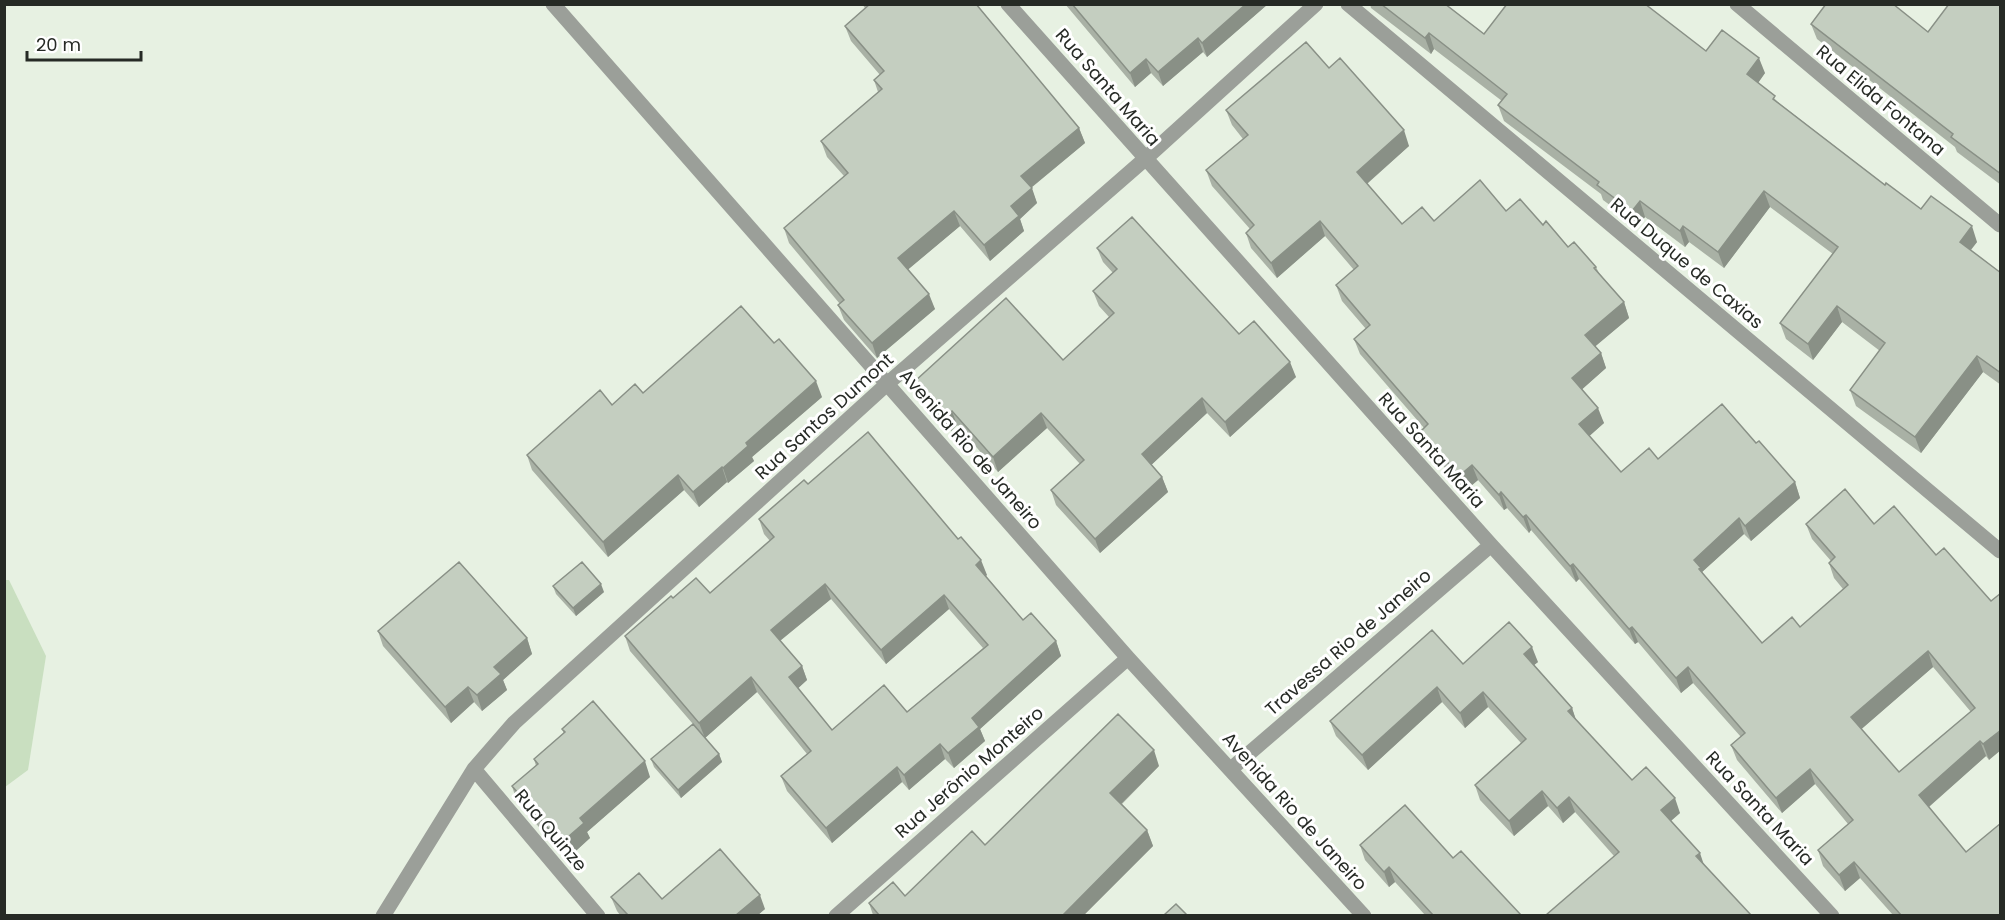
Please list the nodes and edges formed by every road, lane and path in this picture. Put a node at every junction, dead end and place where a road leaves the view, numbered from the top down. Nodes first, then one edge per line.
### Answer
1 (553, 4) edge
2 (1008, 4) edge
3 (1316, 4) edge
4 (1348, 4) edge
5 (1737, 4) edge
6 (1145, 159) junction
7 (2001, 225) edge
8 (887, 384) junction
9 (1491, 544) junction
10 (2001, 551) edge
11 (1128, 658) junction
12 (474, 769) junction
13 (1231, 769) junction
14 (383, 915) edge
15 (597, 915) edge
16 (836, 915) edge
17 (1364, 915) edge
18 (1832, 915) edge

1 - 8 street, Avenida Rio de Janeiro
2 - 6 street, Rua Santa Maria
3 - 6 street, Rua Santos Dumont
4 - 10 street, Rua Duque de Caxias
5 - 7 street, Rua Elida Fontana
6 - 8 street, Rua Santos Dumont
6 - 9 street, Rua Santa Maria
8 - 11 street, Avenida Rio de Janeiro
8 - 12 street, Rua Santos Dumont
9 - 13 street, Travessa Rio de Janeiro
9 - 18 street, Rua Santa Maria
11 - 13 street, Avenida Rio de Janeiro
11 - 16 street, Rua Jerônio Monteiro
12 - 14 street, Rua Santos Dumont
12 - 15 street, Rua Quinze
13 - 17 street, Avenida Rio de Janeiro

